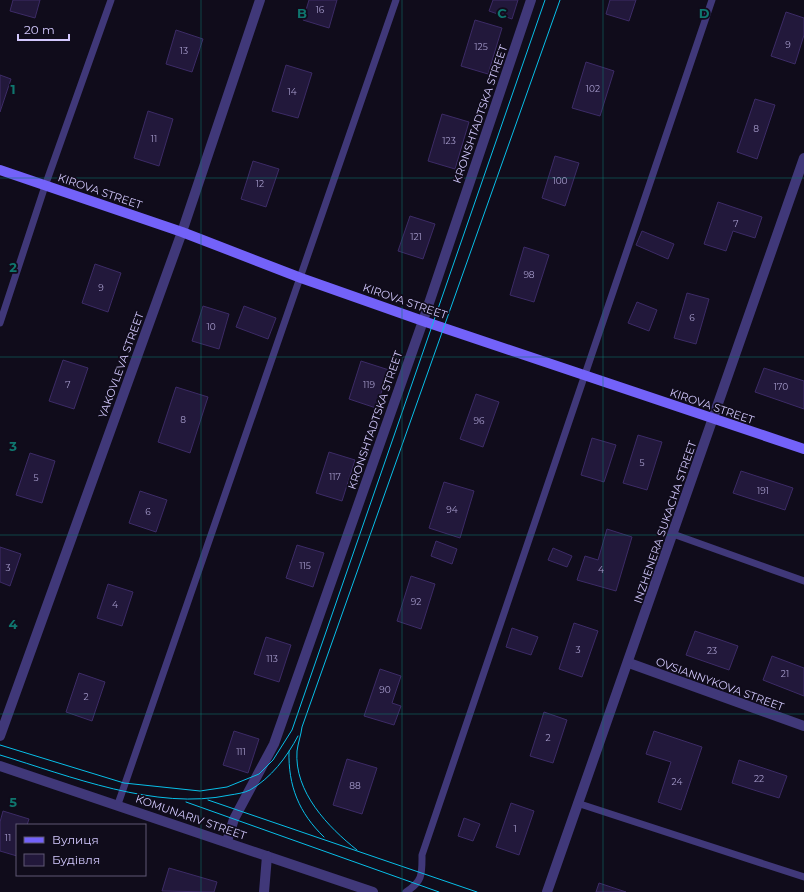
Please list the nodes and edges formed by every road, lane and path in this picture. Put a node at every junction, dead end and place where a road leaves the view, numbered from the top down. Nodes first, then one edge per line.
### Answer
1 (111, 0) edge
2 (260, 0) edge
3 (396, 0) edge
4 (531, 0) edge
5 (712, 0) edge
6 (804, 158) edge
7 (0, 170) edge
8 (45, 186) junction
9 (182, 232) junction
10 (301, 278) junction
11 (423, 321) junction
12 (0, 323) edge
13 (584, 375) junction
14 (713, 419) junction
15 (804, 449) edge
16 (672, 534) junction
17 (804, 581) edge
18 (629, 663) junction
19 (804, 726) edge
20 (0, 736) edge
21 (0, 766) edge
22 (577, 803) junction
23 (118, 804) junction
24 (227, 842) junction
25 (267, 856) junction
26 (804, 877) edge
27 (264, 892) edge
28 (373, 892) edge
29 (406, 892) edge
30 (547, 892) edge

1 - 8 lane
2 - 9 street, YAKOVLEVA STREET
3 - 10 lane
4 - 11 street, KRONSHTADTSKA STREET
5 - 13 lane
6 - 14 street, INZHENERA SUKACHA STREET
7 - 8 main road, KIROVA STREET
8 - 9 main road, KIROVA STREET
8 - 12 lane
9 - 10 main road, KIROVA STREET
9 - 20 street, YAKOVLEVA STREET
10 - 11 main road, KIROVA STREET
10 - 23 lane
11 - 13 main road, KIROVA STREET
11 - 24 street, KRONSHTADTSKA STREET
13 - 14 main road, KIROVA STREET
13 - 29 lane
14 - 15 main road, KIROVA STREET
14 - 16 street, INZHENERA SUKACHA STREET
16 - 17 lane
16 - 18 street, INZHENERA SUKACHA STREET
18 - 19 street, OVSIANNYKOVA STREET
18 - 22 street, INZHENERA SUKACHA STREET
21 - 23 street, KOMUNARIV STREET
22 - 26 lane
22 - 30 street, INZHENERA SUKACHA STREET
23 - 24 street, KOMUNARIV STREET
24 - 25 street, KOMUNARIV STREET
25 - 27 street
25 - 28 street, KOMUNARIV STREET

